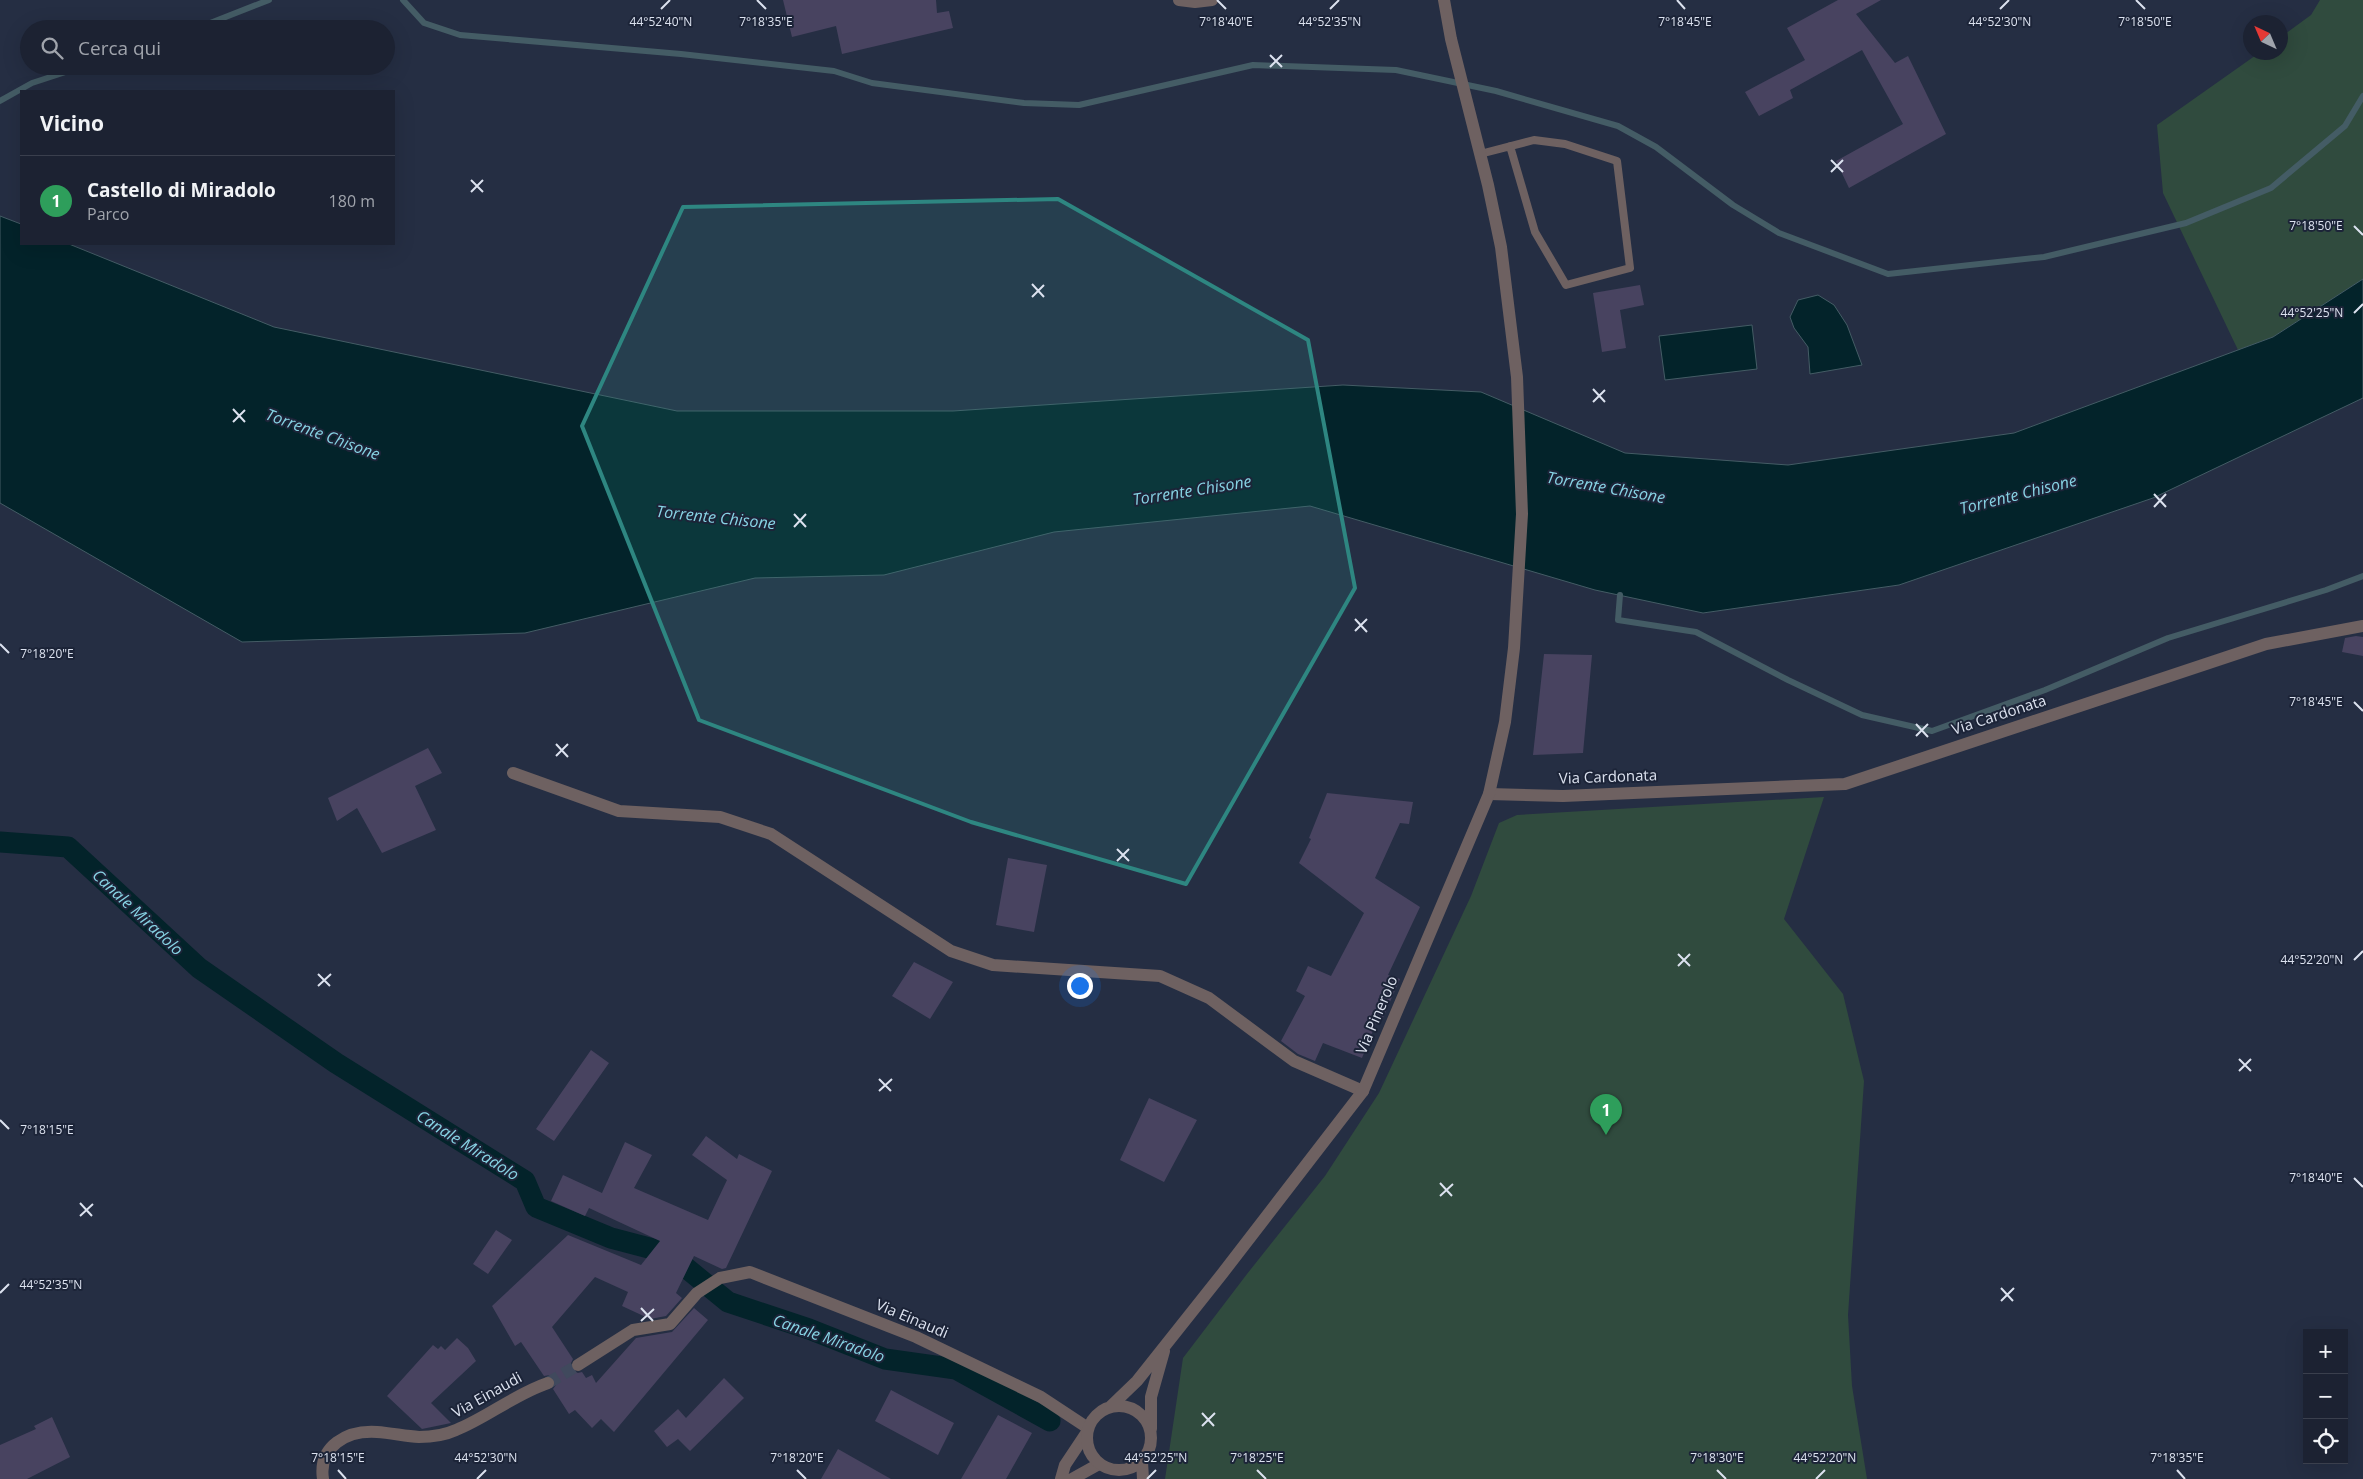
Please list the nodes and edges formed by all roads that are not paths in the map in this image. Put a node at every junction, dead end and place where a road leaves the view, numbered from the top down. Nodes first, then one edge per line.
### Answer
1 (1179, 0) edge
2 (1212, 0) edge
3 (1444, 0) edge
4 (1510, 146) junction
5 (1480, 154) junction
6 (2363, 626) edge
7 (513, 772) dead end
8 (1489, 794) junction
9 (1363, 1091) junction
10 (1166, 1344) junction
11 (578, 1366) tunnel mouth
12 (548, 1383) tunnel mouth
13 (1110, 1407) junction
14 (1088, 1430) junction
15 (1151, 1431) junction
16 (1142, 1461) junction
17 (1103, 1466) junction
18 (323, 1479) edge
19 (1061, 1479) edge
20 (1072, 1479) edge
21 (1114, 1479) edge
22 (1143, 1479) edge

1 - 2 street
3 - 5 street, Via Pinerolo
4 - 4 lane
4 - 5 lane
5 - 8 street, Via Pinerolo
6 - 8 street, Via Cardonata
7 - 9 street
8 - 9 street, Via Pinerolo
9 - 10 street, Via Pinerolo
10 - 13 street, Via Pinerolo
10 - 15 street, Via Pinerolo
11 - 14 street, Via Einaudi
12 - 18 street, Via Einaudi
13 - 14 street
13 - 15 street
14 - 17 street
14 - 19 street
15 - 16 street
16 - 17 street
16 - 22 street
17 - 20 street
17 - 21 street

